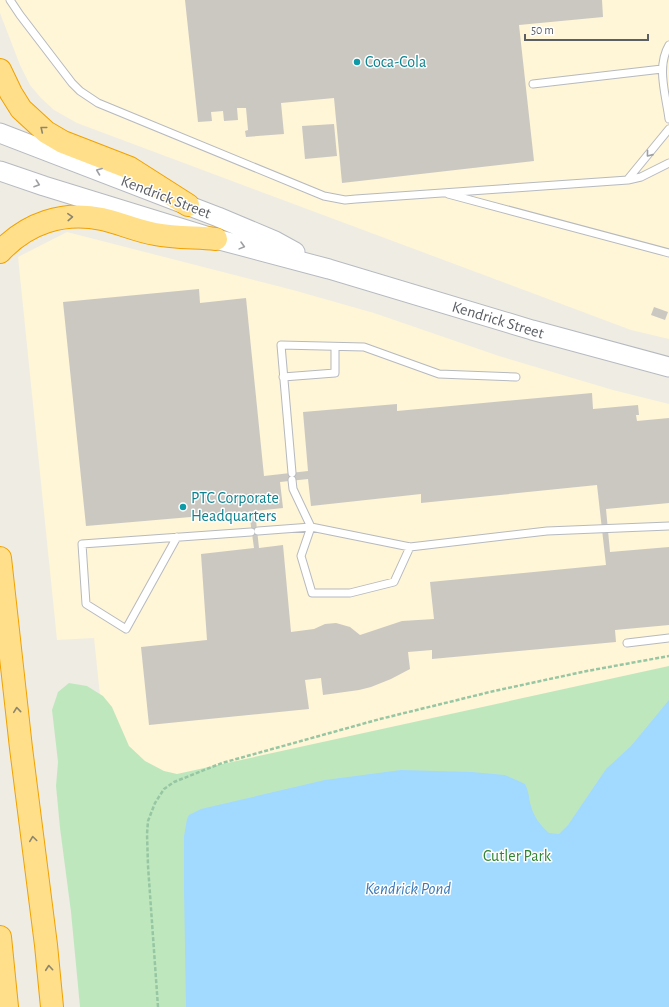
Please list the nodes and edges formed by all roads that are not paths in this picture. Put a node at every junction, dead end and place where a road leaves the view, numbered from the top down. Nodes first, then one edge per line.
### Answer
1 (10, 0) edge
2 (669, 45) edge
3 (662, 69) junction
4 (0, 70) edge
5 (533, 84) dead end
6 (669, 119) edge
7 (669, 129) edge
8 (0, 132) edge
9 (669, 163) edge
10 (0, 171) edge
11 (628, 180) junction
12 (442, 193) junction
13 (188, 205) junction
14 (216, 239) junction
15 (0, 252) edge
16 (669, 253) edge
17 (329, 269) junction
18 (335, 347) junction
19 (669, 367) edge
20 (283, 377) junction
21 (516, 377) dead end
22 (669, 526) edge
23 (311, 527) junction
24 (177, 537) junction
25 (410, 547) junction
26 (0, 558) edge
27 (669, 638) edge
28 (627, 643) dead end
29 (0, 937) edge
30 (7, 1007) edge
31 (52, 1007) edge

1 - 12 lane
2 - 3 lane
3 - 5 lane
3 - 6 lane
13 -> 4 highway
7 -> 11 lane
13 -> 8 main road, Kendrick Street
9 - 11 lane
10 -> 14 main road, Kendrick Street
11 - 12 lane
12 - 16 lane
13 - 17 main road, Kendrick Street
15 -> 14 highway
14 -> 17 main road, Kendrick Street
17 - 19 main road, Kendrick Street
18 - 20 lane
18 - 20 lane
18 - 21 lane
20 - 23 lane
22 - 25 lane
23 - 24 lane
23 - 25 lane
23 - 25 lane
24 - 24 lane
31 -> 26 highway
27 - 28 lane
29 - 30 highway

